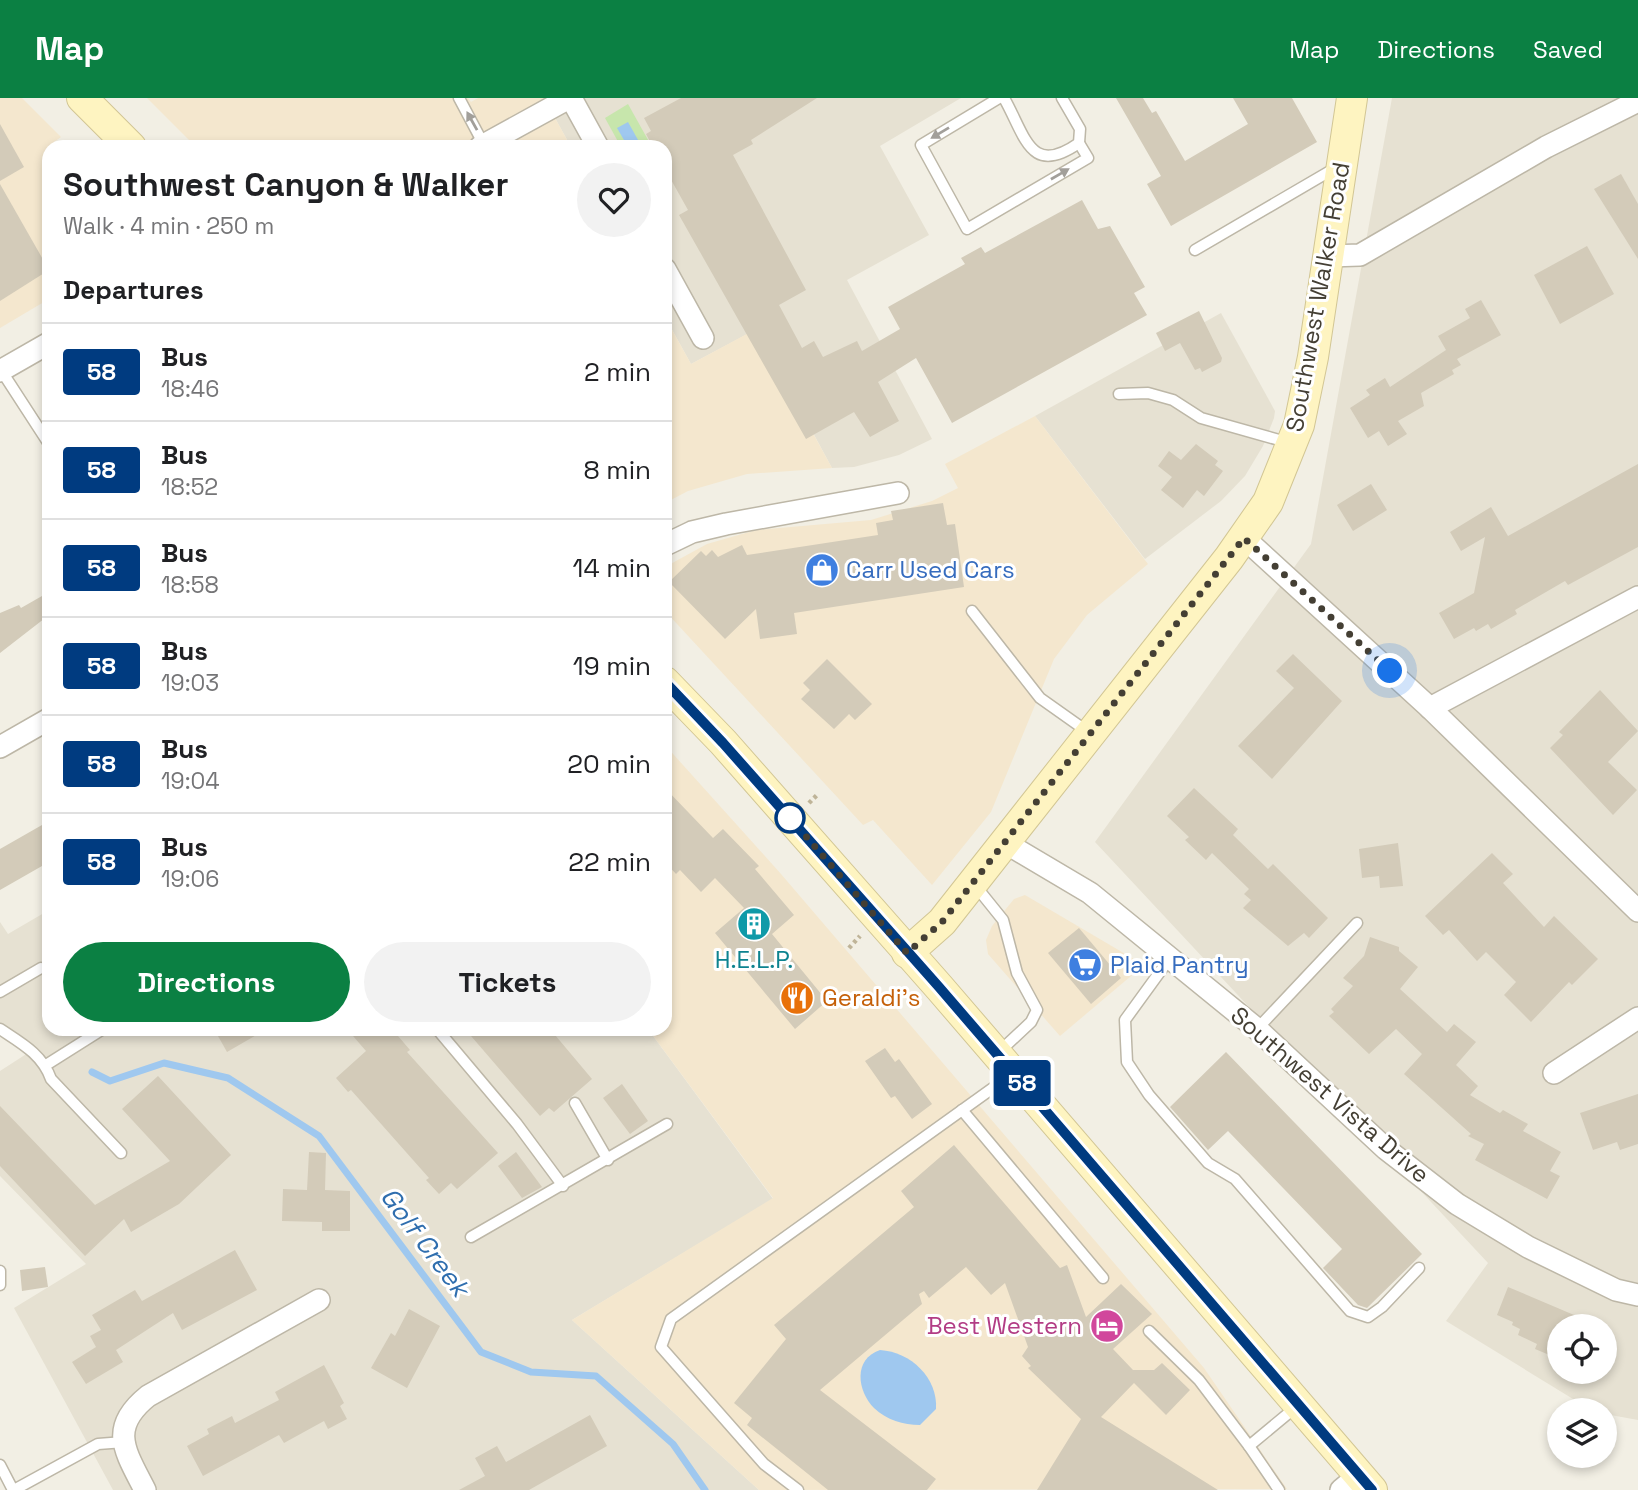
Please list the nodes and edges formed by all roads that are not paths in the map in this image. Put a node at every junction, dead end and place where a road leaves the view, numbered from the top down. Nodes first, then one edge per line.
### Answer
1 (82, 98) edge
2 (459, 98) edge
3 (570, 98) edge
4 (1001, 98) edge
5 (1062, 98) edge
6 (1353, 98) edge
7 (1638, 101) edge
8 (124, 140) edge
9 (479, 140) edge
10 (493, 140) edge
11 (594, 140) edge
12 (1079, 143) junction
13 (1343, 163) junction
14 (1195, 250) dead end
15 (1329, 256) junction
16 (672, 282) edge
17 (702, 338) dead end
18 (42, 352) edge
19 (0, 371) edge
20 (1119, 394) dead end
21 (42, 434) edge
22 (1293, 443) junction
23 (898, 493) dead end
24 (1244, 538) junction
25 (672, 542) edge
26 (1638, 597) edge
27 (972, 611) dead end
28 (672, 689) edge
29 (1430, 708) junction
30 (42, 723) edge
31 (1090, 733) junction
32 (0, 747) edge
33 (1004, 842) junction
34 (972, 882) junction
35 (1638, 911) edge
36 (1357, 923) dead end
37 (907, 953) junction
38 (1170, 958) junction
39 (41, 968) dead end
40 (0, 992) edge
41 (1638, 1018) edge
42 (0, 1029) edge
43 (1257, 1029) junction
44 (92, 1036) edge
45 (443, 1036) edge
46 (1006, 1064) junction
47 (46, 1065) junction
48 (1553, 1073) dead end
49 (575, 1103) dead end
50 (962, 1110) junction
51 (667, 1124) dead end
52 (121, 1153) dead end
53 (608, 1160) junction
54 (563, 1186) junction
55 (471, 1237) dead end
56 (1419, 1268) dead end
57 (0, 1271) edge
58 (1102, 1278) dead end
59 (0, 1285) edge
60 (1638, 1295) edge
61 (320, 1300) dead end
62 (1149, 1331) dead end
63 (1299, 1405) junction
64 (124, 1443) junction
65 (1249, 1446) junction
66 (0, 1465) edge
67 (1357, 1485) edge
68 (14, 1490) edge
69 (145, 1490) edge
70 (798, 1490) edge
71 (1279, 1490) edge

1 - 8 main road
9 -> 2 lane
3 - 10 street
3 - 11 street
4 - 12 lane
4 -> 12 lane
5 - 12 lane
6 - 13 main road, Southwest Walker Road
7 - 15 street
13 - 14 lane
13 - 15 main road, Southwest Walker Road
15 - 22 main road, Southwest Walker Road
16 - 17 street
18 - 19 street
19 - 21 lane
20 - 22 lane
22 - 24 main road, Southwest Walker Road
23 - 25 street
24 - 29 street
24 - 31 main road, Southwest Walker Road
26 - 29 street
27 - 31 lane
28 - 37 main road
29 - 35 street
30 - 32 street
31 - 33 main road, Southwest Walker Road
33 - 34 main road, Southwest Walker Road
33 - 38 street, Southwest Vista Drive
34 - 37 main road, Southwest Walker Road
34 - 46 lane
36 - 43 lane
37 - 46 main road
38 - 43 street, Southwest Vista Drive
38 - 56 lane
39 - 40 lane
41 - 48 street
42 - 47 lane
43 - 60 street, Southwest Vista Drive
44 - 47 lane
45 - 54 lane
46 - 50 lane
46 - 63 main road
47 - 52 lane
49 - 53 lane
50 - 58 lane
50 - 70 lane
51 - 53 lane
53 - 54 lane
54 - 55 lane
57 - 59 lane
61 - 64 street
62 - 65 lane
63 - 65 lane
63 - 67 main road
64 - 68 lane
64 - 69 street
65 - 71 lane
66 - 68 lane

